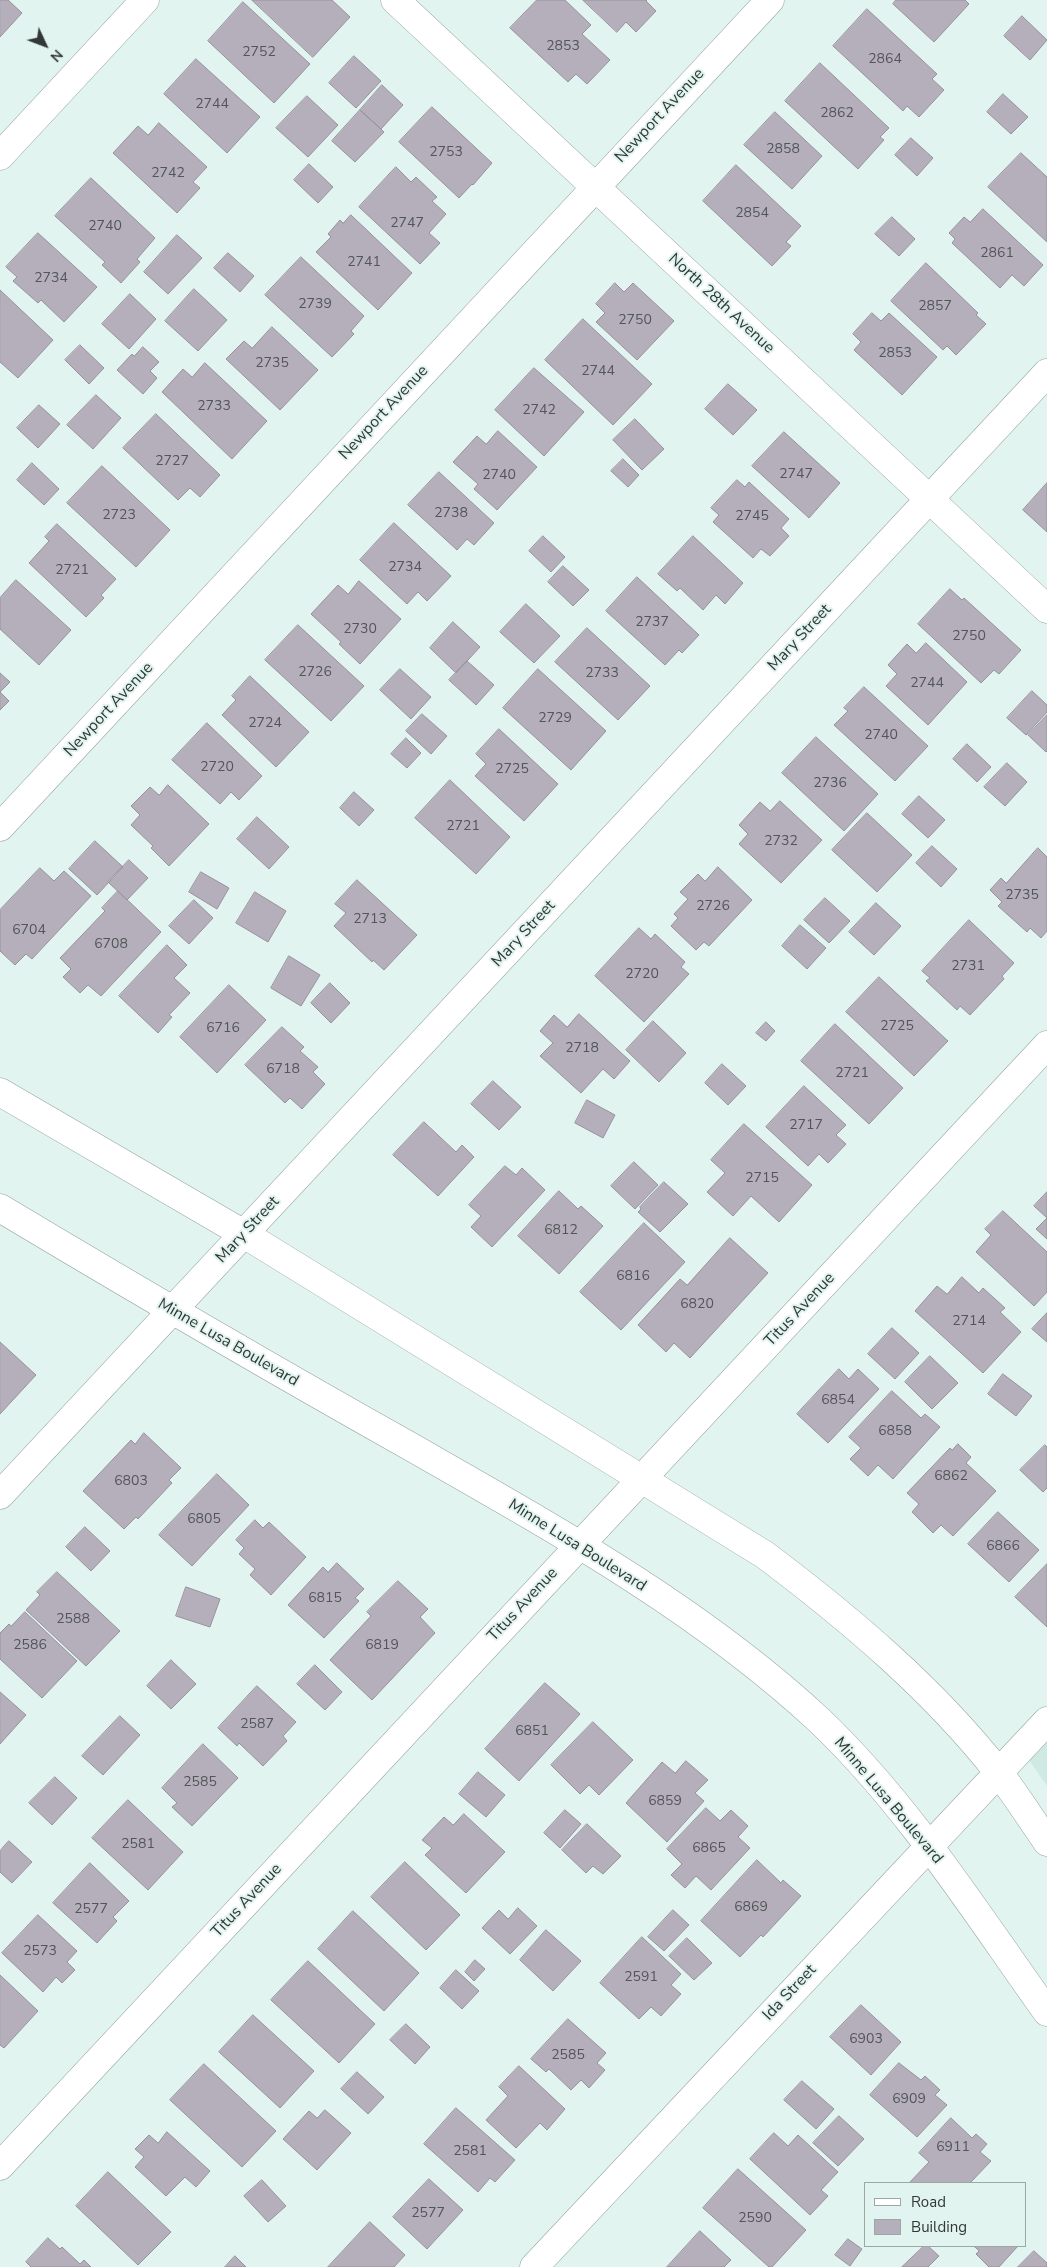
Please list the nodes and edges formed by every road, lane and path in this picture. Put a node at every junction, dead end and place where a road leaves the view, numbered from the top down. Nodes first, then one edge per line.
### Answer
1 (145, 0) edge
2 (395, 0) edge
3 (770, 0) edge
4 (0, 156) edge
5 (595, 186) junction
6 (1047, 373) edge
7 (929, 499) junction
8 (1047, 609) edge
9 (0, 827) edge
10 (1047, 1045) edge
11 (0, 1092) edge
12 (0, 1208) edge
13 (244, 1234) junction
14 (171, 1311) junction
15 (642, 1480) junction
16 (0, 1495) edge
17 (580, 1544) junction
18 (1047, 1721) edge
19 (998, 1773) junction
20 (1047, 1842) edge
21 (928, 1846) junction
22 (1047, 2012) edge
23 (0, 2166) edge
24 (534, 2267) edge

1 - 4 street
2 - 5 street, North 28th Avenue
3 - 5 street, Newport Avenue
5 - 7 street, North 28th Avenue
5 - 9 street, Newport Avenue
6 - 7 street, Mary Street
7 - 8 street, North 28th Avenue
7 - 13 street, Mary Street
10 - 15 street, Titus Avenue
11 - 13 street
12 - 14 street, Minne Lusa Boulevard
13 - 14 street, Mary Street
13 - 15 street
14 - 16 street, Mary Street
14 - 17 street, Minne Lusa Boulevard
15 - 17 street, Titus Avenue
15 - 19 street
17 - 21 street, Minne Lusa Boulevard
17 - 23 street, Titus Avenue
18 - 19 street, Ida Street
19 - 20 street
19 - 21 street, Ida Street
21 - 22 street, Minne Lusa Boulevard
21 - 24 street, Ida Street

